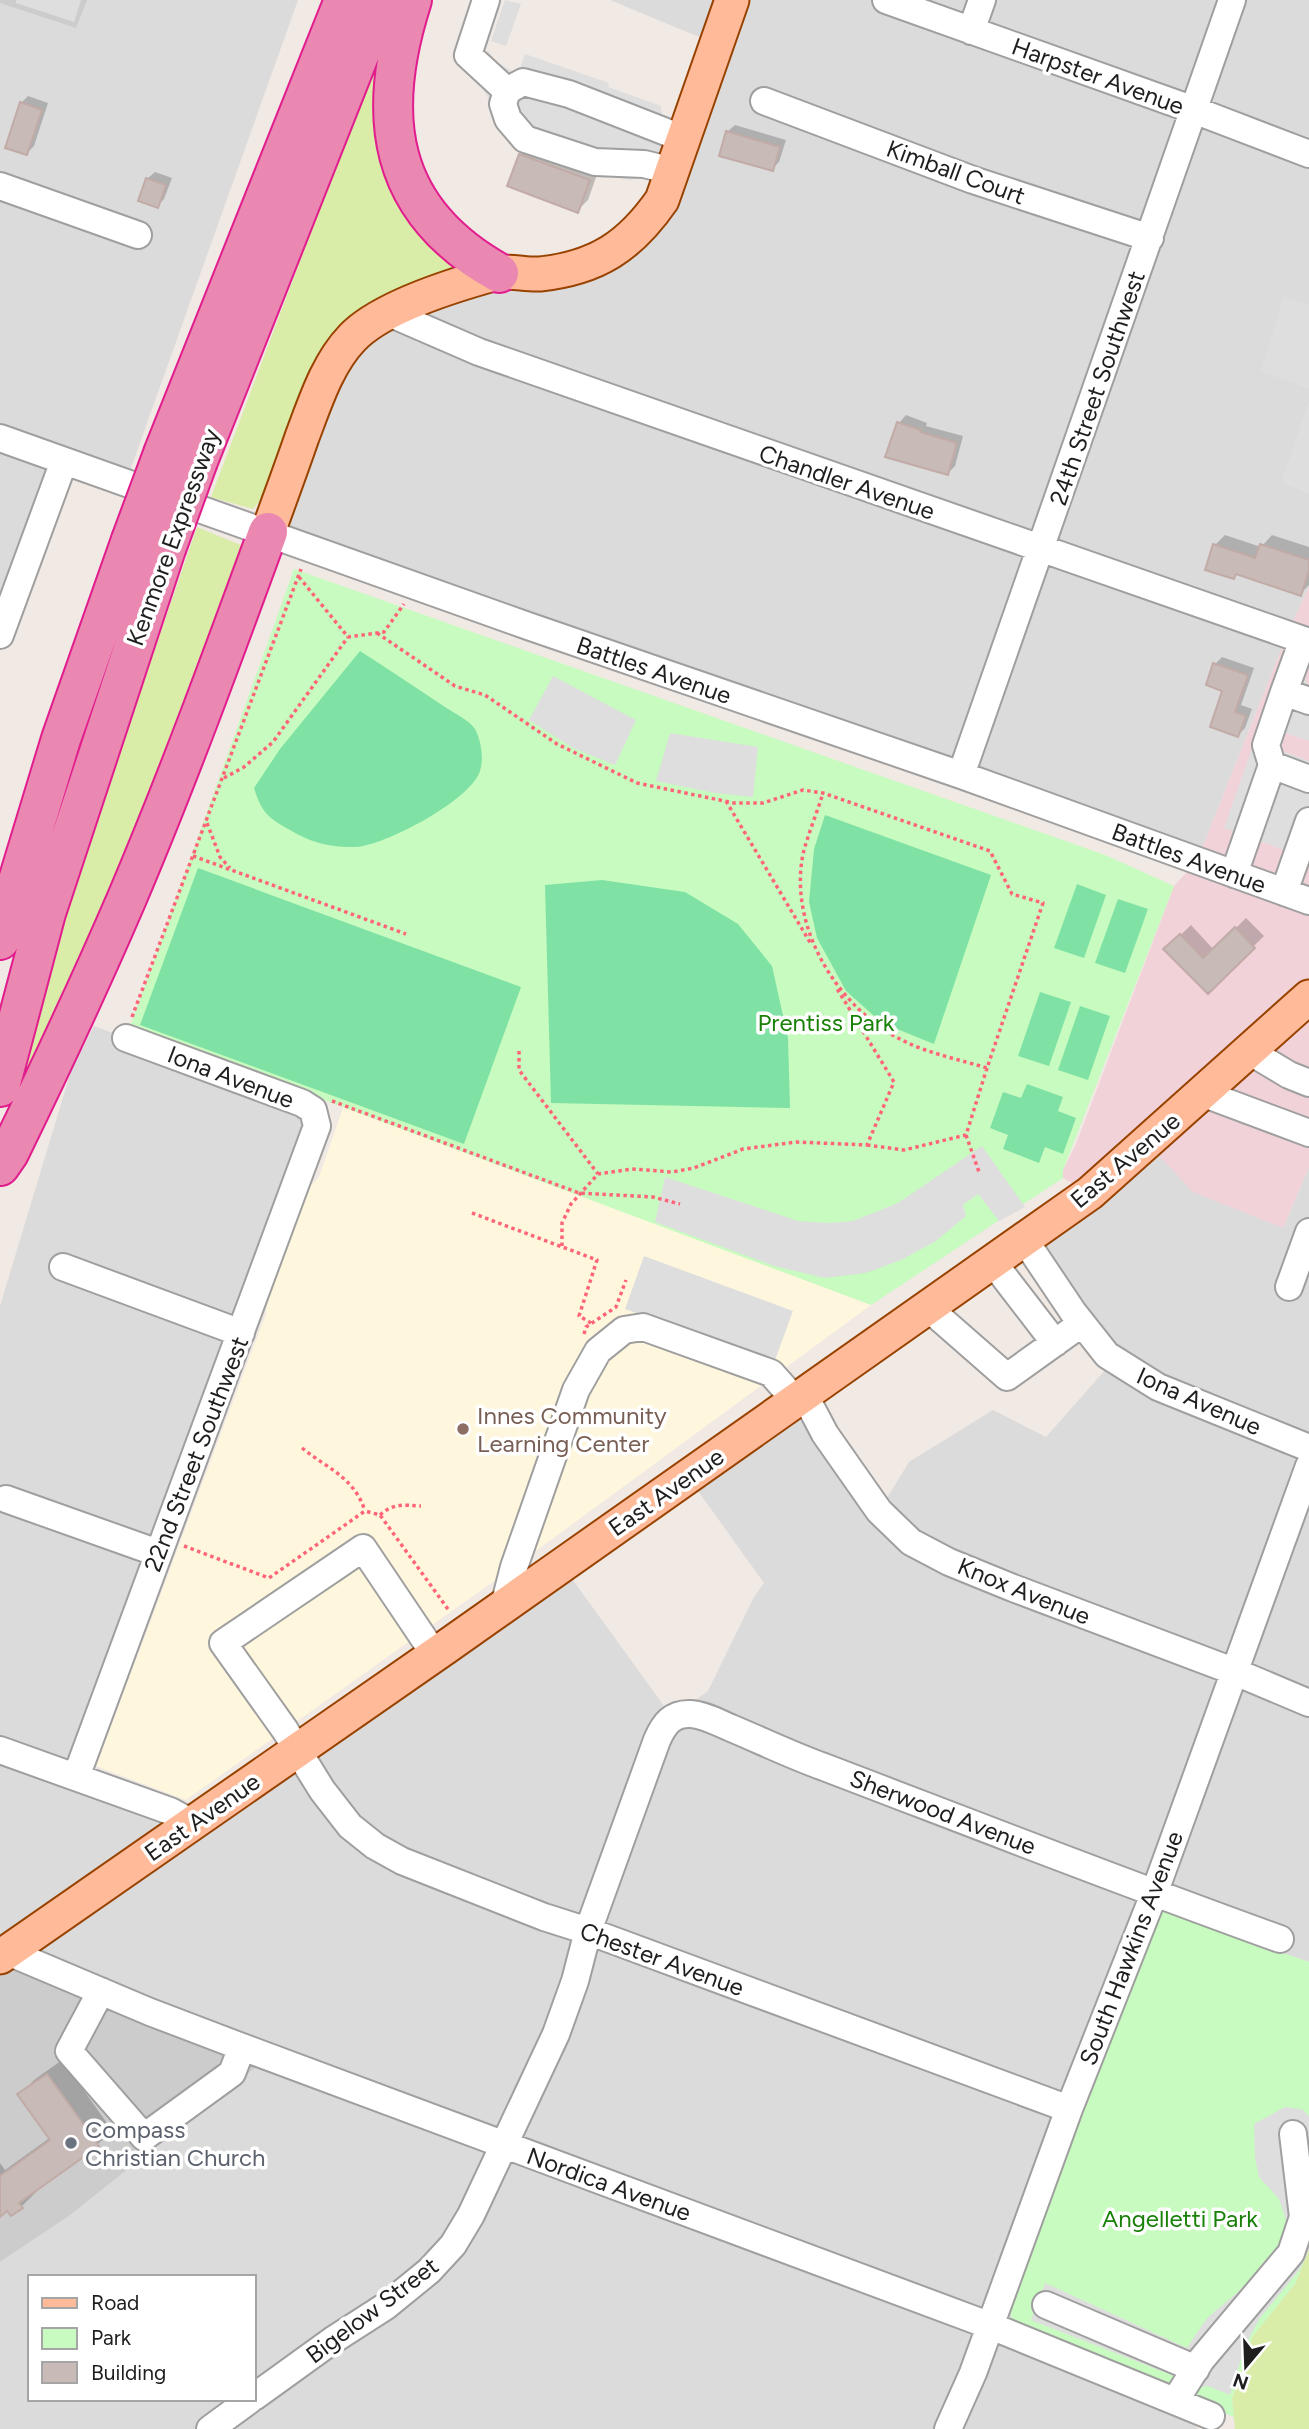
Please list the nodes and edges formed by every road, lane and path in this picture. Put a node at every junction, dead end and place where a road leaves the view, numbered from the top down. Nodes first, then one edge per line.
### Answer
1 (320, 0) edge
2 (344, 0) edge
3 (381, 0) edge
4 (412, 0) edge
5 (486, 0) edge
6 (732, 0) edge
7 (886, 0) edge
8 (982, 0) edge
9 (1233, 0) edge
10 (971, 31) junction
11 (507, 91) junction
12 (764, 102) dead end
13 (1194, 110) junction
14 (644, 123) junction
15 (684, 139) junction
16 (1309, 155) edge
17 (631, 163) junction
18 (673, 171) junction
19 (0, 186) edge
20 (138, 235) dead end
21 (1150, 238) junction
22 (240, 262) junction
23 (499, 273) junction
24 (389, 313) junction
25 (0, 439) edge
26 (181, 456) junction
27 (64, 461) junction
28 (268, 532) junction
29 (149, 544) junction
30 (306, 546) junction
31 (1041, 550) junction
32 (299, 577) junction
33 (410, 584) junction
34 (377, 633) junction
35 (0, 635) edge
36 (348, 637) junction
37 (1306, 641) edge
38 (1297, 696) edge
39 (1272, 765) junction
40 (961, 775) junction
41 (222, 779) junction
42 (1309, 779) edge
43 (823, 793) junction
44 (726, 801) junction
45 (206, 821) junction
46 (1309, 821) edge
47 (193, 856) junction
48 (233, 870) junction
49 (1234, 874) junction
50 (1284, 892) junction
51 (1309, 901) edge
52 (406, 933) dead end
53 (0, 940) edge
54 (827, 971) junction
55 (1309, 996) edge
56 (130, 1030) joint
57 (519, 1051) dead end
58 (1250, 1051) junction
59 (987, 1068) junction
60 (1309, 1083) edge
61 (0, 1087) edge
62 (1202, 1093) junction
63 (331, 1100) dead end
64 (316, 1132) joint
65 (1309, 1133) edge
66 (966, 1135) junction
67 (867, 1145) junction
68 (0, 1166) edge
69 (979, 1172) dead end
70 (598, 1174) junction
71 (579, 1193) junction
72 (680, 1204) dead end
73 (472, 1213) dead end
74 (1309, 1232) edge
75 (1024, 1240) junction
76 (562, 1246) junction
77 (992, 1261) junction
78 (63, 1268) dead end
79 (1289, 1287) dead end
80 (927, 1307) junction
81 (592, 1323) dead end
82 (1082, 1324) junction
83 (241, 1333) junction
84 (1055, 1343) junction
85 (800, 1397) junction
86 (302, 1448) dead end
87 (1309, 1448) edge
88 (1309, 1466) edge
89 (6, 1499) dead end
90 (421, 1506) dead end
91 (365, 1511) dead end
92 (380, 1515) dead end
93 (159, 1553) junction
94 (505, 1606) junction
95 (435, 1655) junction
96 (1233, 1671) junction
97 (1309, 1703) edge
98 (299, 1749) junction
99 (0, 1750) edge
100 (76, 1777) junction
101 (643, 1780) joint
102 (192, 1823) junction
103 (1154, 1894) junction
104 (588, 1931) junction
105 (1280, 1939) dead end
106 (4, 1955) edge
107 (101, 1991) junction
108 (242, 2047) junction
109 (1069, 2109) junction
110 (1293, 2134) dead end
111 (503, 2146) junction
112 (1046, 2305) dead end
113 (991, 2326) junction
114 (1196, 2369) junction
115 (256, 2395) edge
116 (248, 2401) edge
117 (1175, 2401) junction
118 (1211, 2416) dead end
119 (210, 2429) edge
120 (948, 2429) edge

1 - 22 highway
2 - 22 highway, Kenmore Expressway
3 - 26 highway, Kenmore Expressway
4 - 23 highway
5 - 11 street
6 - 15 main road
7 - 10 street, Harpster Avenue
8 - 10 street
9 - 13 street, 24th Street Southwest
10 - 13 street, Harpster Avenue
11 - 14 street
11 - 17 street
12 - 21 street, Kimball Court
13 - 16 street, Harpster Avenue
13 - 21 street, 24th Street Southwest
14 - 15 street
14 - 17 street
15 - 18 main road
17 - 18 street
18 - 23 main road
19 - 20 street
21 - 31 street, 24th Street Southwest
22 - 26 highway, Kenmore Expressway
23 - 24 main road
24 - 28 main road
24 - 31 street, Chandler Avenue
25 - 27 street, Battles Avenue
26 - 29 highway, Kenmore Expressway, bridge
27 - 28 street, Battles Avenue
27 - 35 street
28 - 30 street, Battles Avenue
28 - 68 highway
29 - 53 highway, Kenmore Expressway
29 - 61 highway, Kenmore Expressway
30 - 32 path
30 - 33 street, Battles Avenue
31 - 37 street, Chandler Avenue
31 - 40 street, 24th Street Southwest
32 - 36 path
32 - 41 path
33 - 34 path
33 - 40 street, Battles Avenue
34 - 36 path
34 - 44 path
36 - 41 path
37 - 38 street
38 - 39 street
39 - 42 street
39 - 49 street
40 - 49 street, Battles Avenue
41 - 45 path
43 - 44 path
43 - 54 path
43 - 59 path
44 - 54 path
45 - 47 path
45 - 48 path
46 - 50 street
47 - 48 path
47 - 56 path
48 - 52 path
49 - 50 street, Battles Avenue
50 - 51 street, Battles Avenue
54 - 59 path
54 - 67 path
55 - 58 main road, East Avenue
56 - 64 street, Iona Avenue
57 - 70 path
58 - 60 street
58 - 62 main road, East Avenue
59 - 66 path
62 - 65 street
62 - 75 main road, East Avenue
63 - 71 path
64 - 83 street, 22nd Street Southwest
66 - 67 path
66 - 69 path
67 - 70 path
70 - 71 path
71 - 72 path
71 - 76 path
73 - 76 path
74 - 79 street
75 - 77 main road, East Avenue
75 - 82 street, Iona Avenue
76 - 81 path
77 - 80 main road, East Avenue
77 - 84 street
78 - 83 street
80 - 84 street
80 - 85 main road, East Avenue
82 - 84 street
82 - 87 street, Iona Avenue
83 - 93 street, 22nd Street Southwest
85 - 94 main road, East Avenue
85 - 94 street, Knox Avenue
85 - 96 street, Knox Avenue
86 - 91 path
88 - 96 street, South Hawkins Avenue
89 - 93 street
90 - 92 path
93 - 100 street, 22nd Street Southwest
94 - 95 main road, East Avenue
95 - 98 main road, East Avenue
95 - 98 street, Chester Avenue
96 - 97 street, Knox Avenue
96 - 103 street, South Hawkins Avenue
98 - 102 main road, East Avenue
98 - 104 street, Chester Avenue
99 - 100 street
100 - 102 street
101 - 103 street, Sherwood Avenue
101 - 104 street, Bigelow Street
102 - 106 main road, East Avenue
103 - 105 street, Sherwood Avenue
103 - 109 street, South Hawkins Avenue
104 - 109 street, Chester Avenue
104 - 111 street, Bigelow Street
106 - 107 street, Nordica Avenue
107 - 108 street, Nordica Avenue
107 - 108 street
108 - 111 street, Nordica Avenue
109 - 113 street, South Hawkins Avenue
110 - 114 street
111 - 113 street, Nordica Avenue
111 - 115 street, Bigelow Street
112 - 114 street
113 - 117 street, Nordica Avenue
113 - 120 street, South Hawkins Avenue
114 - 117 street
116 - 119 street, Bigelow Street
117 - 118 street, Nordica Avenue

